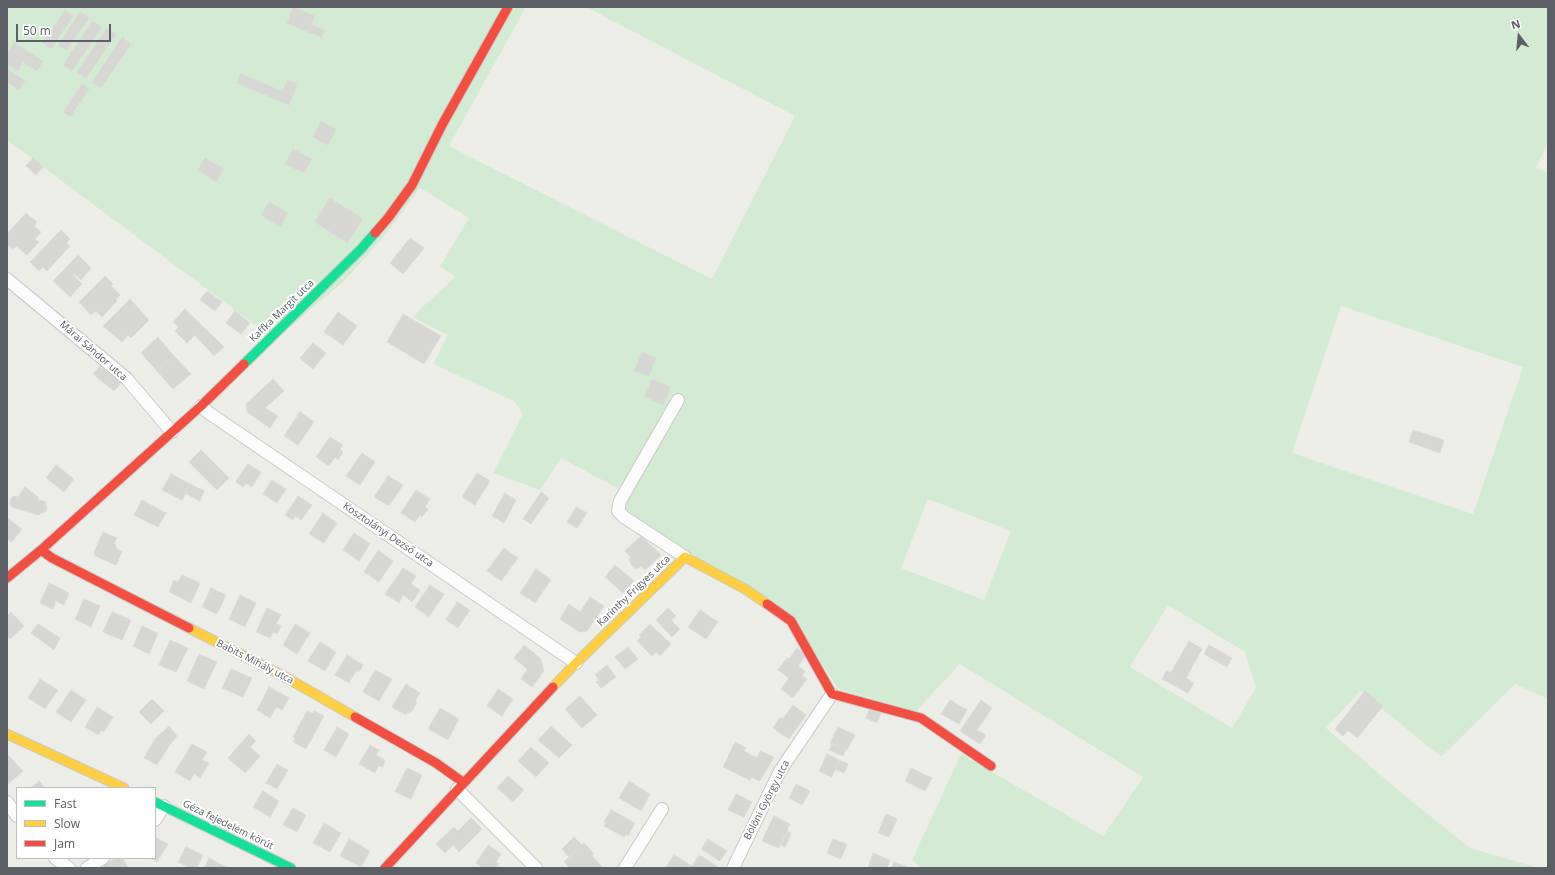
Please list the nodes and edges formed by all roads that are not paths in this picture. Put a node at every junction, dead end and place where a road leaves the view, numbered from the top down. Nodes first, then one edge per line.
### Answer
1 (508, 7) edge
2 (7, 279) edge
3 (678, 400) dead end
4 (201, 406) junction
5 (172, 432) junction
6 (41, 550) junction
7 (685, 557) junction
8 (7, 578) edge
9 (576, 663) junction
10 (832, 694) junction
11 (7, 734) edge
12 (991, 766) dead end
13 (460, 786) junction
14 (122, 787) edge
15 (7, 802) edge
16 (159, 804) edge
17 (662, 809) dead end
18 (16, 815) edge
19 (156, 816) edge
20 (56, 859) edge
21 (102, 859) edge
22 (69, 868) edge
23 (87, 868) edge
24 (291, 868) edge
25 (385, 868) edge
26 (536, 868) edge
27 (625, 868) edge
28 (733, 868) edge

1 - 4 street, Kaffka Margit utca
2 - 5 street, Márai Sándor utca
3 - 7 street
4 - 5 street, Kaffka Margit utca
4 - 9 street, Kosztolányi Dezső utca
5 - 6 street, Kaffka Margit utca
6 - 8 street, Kaffka Margit utca
6 - 13 street, Babits Mihály utca
7 - 9 street, Karinthy Frigyes utca
7 - 10 street, Karinthy Frigyes utca
9 - 13 street, Karinthy Frigyes utca
10 - 12 street
10 - 28 street, Bölöni György utca
11 - 14 street
13 - 25 street, Karinthy Frigyes utca
13 - 26 street, Babits Mihály utca
15 - 18 street
16 - 19 street
16 - 24 street, Géza fejedelem körút
17 - 27 street
20 - 22 street
21 - 23 street

